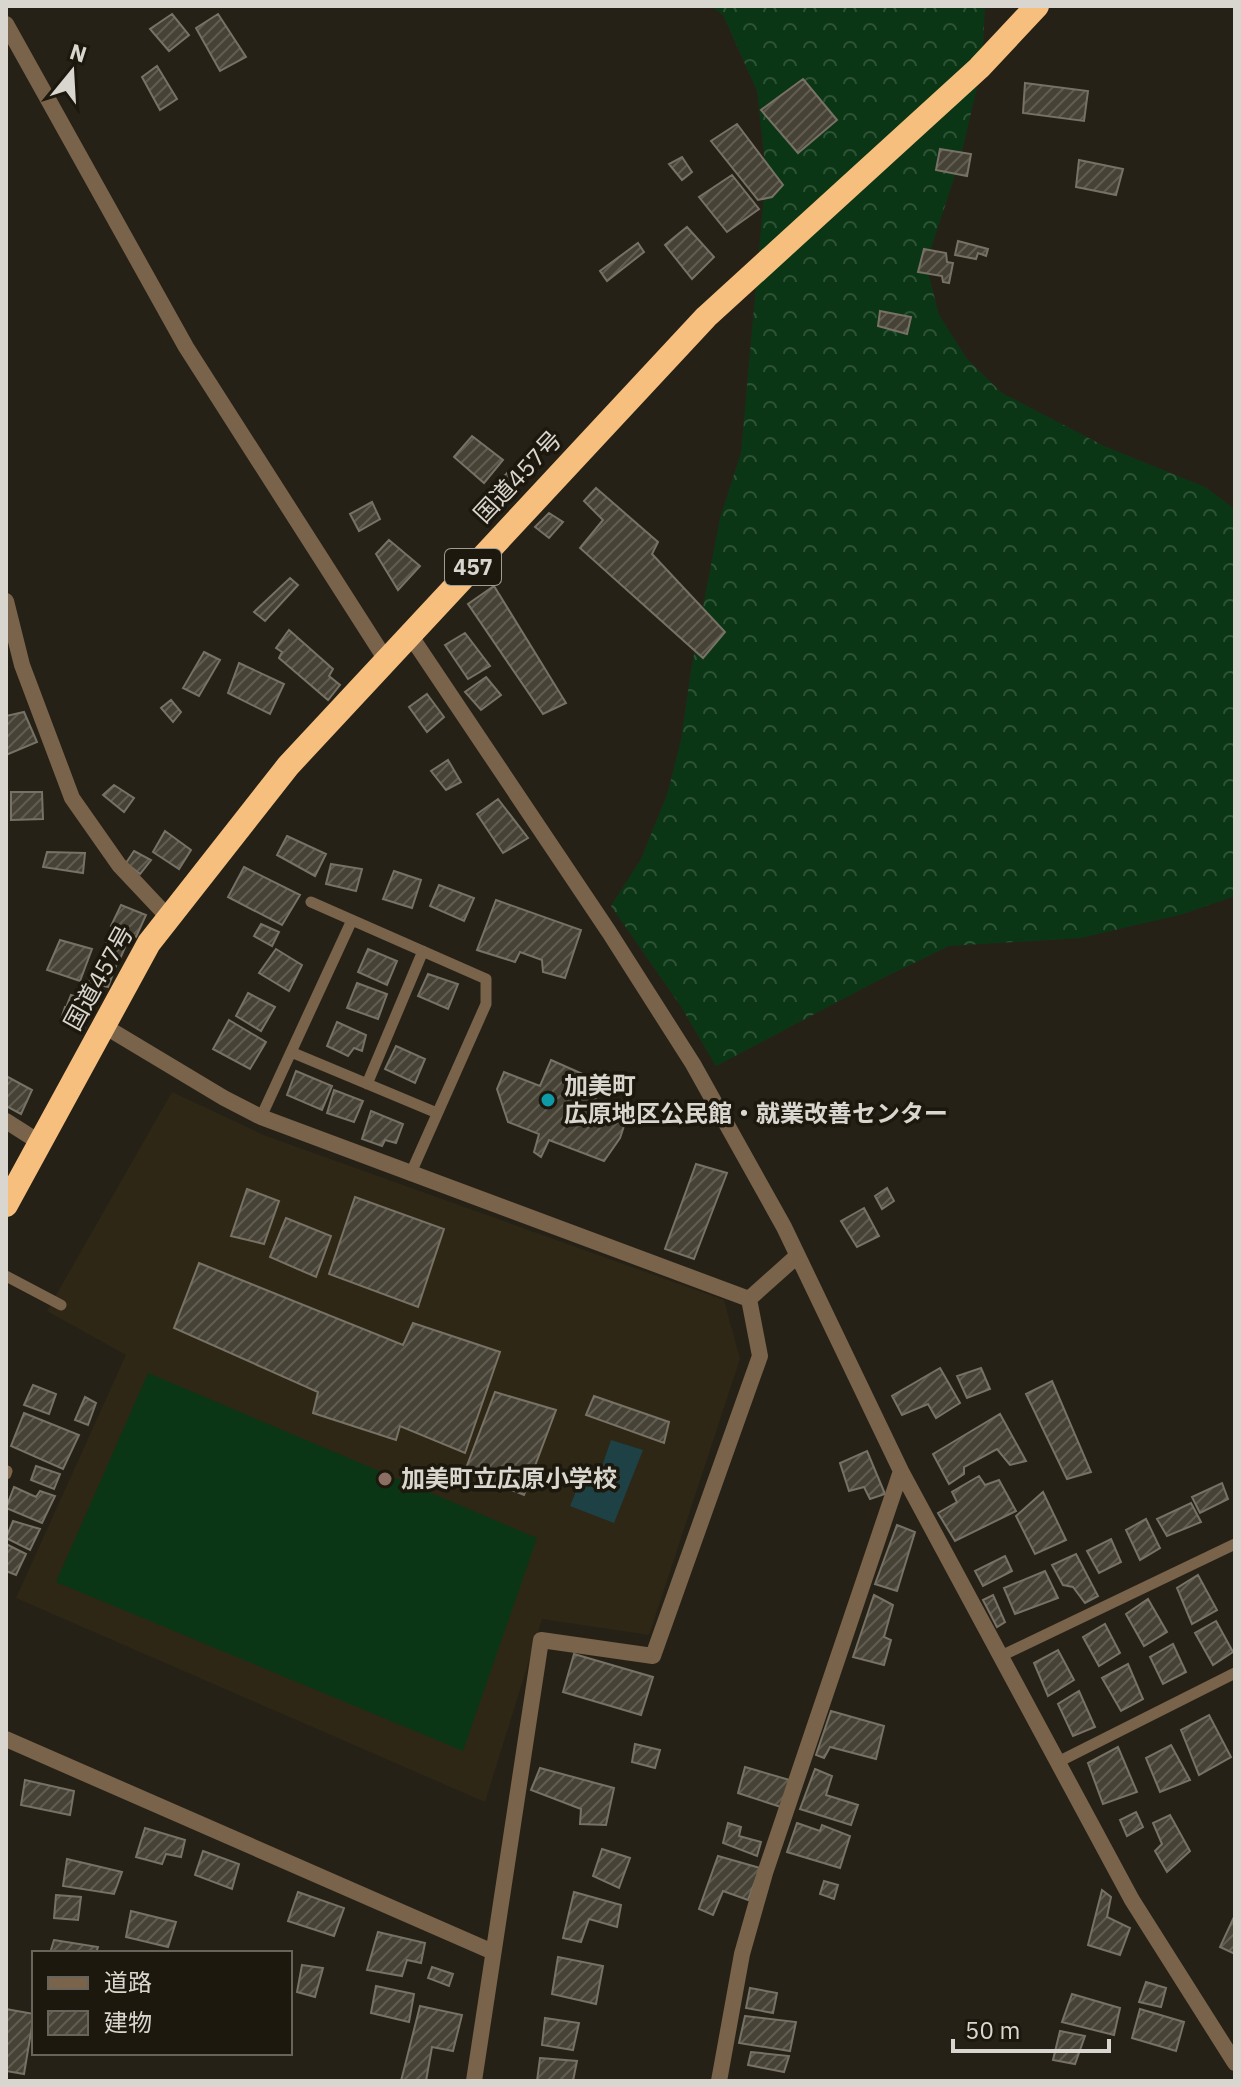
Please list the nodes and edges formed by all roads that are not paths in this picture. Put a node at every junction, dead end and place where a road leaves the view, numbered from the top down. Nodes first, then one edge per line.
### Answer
1 (1037, 6) edge
2 (6, 24) edge
3 (6, 601) edge
4 (410, 635) junction
5 (386, 660) junction
6 (311, 902) dead end
7 (168, 917) junction
8 (352, 920) junction
9 (423, 951) junction
10 (104, 1026) junction
11 (291, 1052) junction
12 (367, 1084) junction
13 (437, 1113) junction
14 (261, 1117) junction
15 (6, 1121) edge
16 (39, 1142) junction
17 (410, 1175) junction
18 (6, 1205) edge
19 (797, 1256) junction
20 (6, 1276) edge
21 (749, 1299) junction
22 (61, 1305) dead end
23 (901, 1471) junction
24 (1235, 1544) edge
25 (1001, 1656) junction
26 (1235, 1673) edge
27 (6, 1739) edge
28 (1058, 1762) junction
29 (493, 1952) junction
30 (1235, 2063) edge
31 (474, 2081) edge
32 (719, 2081) edge

1 - 4 highway, 国道457号 / 457
2 - 5 street
3 - 7 street
4 - 5 highway, 国道457号 / 457
4 - 19 street
5 - 7 highway, 国道457号 / 457
6 - 8 lane
7 - 10 highway, 国道457号 / 457
8 - 9 lane
8 - 11 lane
9 - 12 lane
9 - 13 lane
10 - 14 street
10 - 16 highway, 国道457号 / 457
11 - 12 lane
11 - 14 lane
12 - 13 lane
13 - 17 lane
14 - 17 street
15 - 16 street
16 - 18 highway, 国道457号 / 457
17 - 21 street
19 - 21 street
19 - 23 street
20 - 22 lane
21 - 29 street
23 - 25 street
23 - 32 street
24 - 25 lane
25 - 28 street
26 - 28 lane
27 - 29 street
28 - 30 street
29 - 31 street

